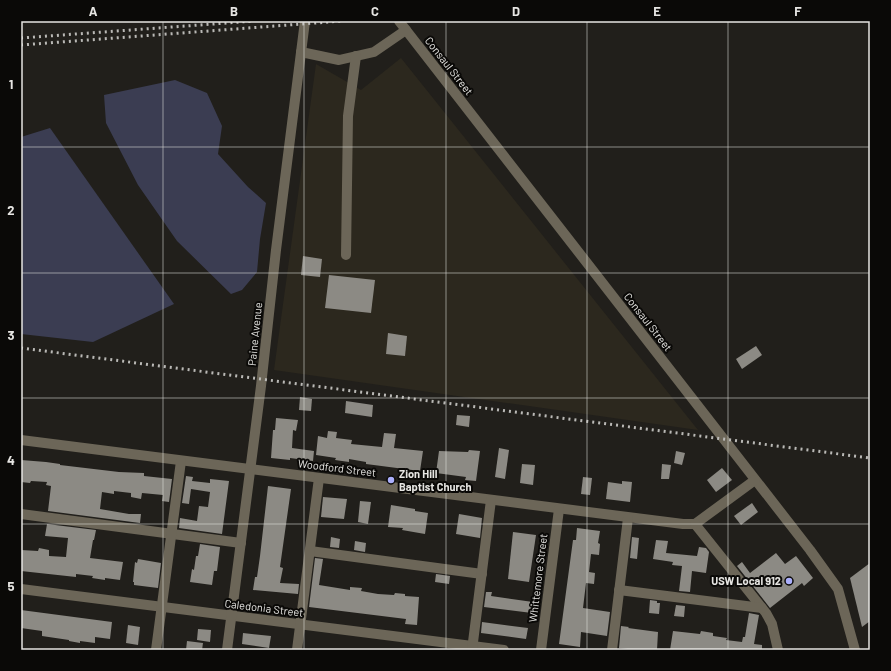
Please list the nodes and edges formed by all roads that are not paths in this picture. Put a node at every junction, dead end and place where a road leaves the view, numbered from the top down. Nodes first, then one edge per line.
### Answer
1 (305, 21) edge
2 (399, 21) edge
3 (406, 30) junction
4 (301, 52) junction
5 (356, 56) junction
6 (346, 255) dead end
7 (21, 440) edge
8 (181, 460) junction
9 (250, 469) junction
10 (319, 478) junction
11 (755, 480) junction
12 (492, 500) junction
13 (559, 509) junction
14 (21, 514) edge
15 (628, 518) junction
16 (695, 524) junction
17 (171, 534) junction
18 (241, 543) junction
19 (310, 551) junction
20 (482, 574) junction
21 (21, 589) edge
22 (619, 590) junction
23 (162, 607) junction
24 (762, 608) junction
25 (232, 616) junction
26 (300, 625) junction
27 (472, 648) edge
28 (156, 650) edge
29 (227, 650) edge
30 (297, 650) edge
31 (504, 650) edge
32 (541, 650) edge
33 (612, 650) edge
34 (778, 650) edge
35 (855, 650) edge

1 - 4 street, Paine Avenue
2 - 3 street, Consaul Street
3 - 5 street
3 - 11 street, Consaul Street
4 - 5 street
4 - 9 street, Paine Avenue
5 - 6 street
7 - 8 street, Woodford Street
8 - 9 street, Woodford Street
8 - 17 street
9 - 10 street, Woodford Street
9 - 18 street, Paine Avenue
10 - 12 street, Woodford Street
10 - 19 street
11 - 16 street
11 - 35 street, Consaul Street
12 - 13 street, Woodford Street
12 - 20 street
13 - 15 street, Woodford Street
13 - 32 street, Whittemore Street
14 - 17 street
15 - 16 street, Woodford Street
15 - 22 street
16 - 24 street
17 - 18 street
17 - 23 street
18 - 25 street, Paine Avenue
19 - 20 street
19 - 26 street
20 - 27 street
21 - 23 street, Caledonia Street
22 - 24 street
22 - 33 street
23 - 25 street, Caledonia Street
23 - 28 street
24 - 34 street
25 - 26 street, Caledonia Street
25 - 29 street, Paine Avenue
26 - 27 street, Caledonia Street
26 - 30 street
27 - 31 street, Caledonia Street

